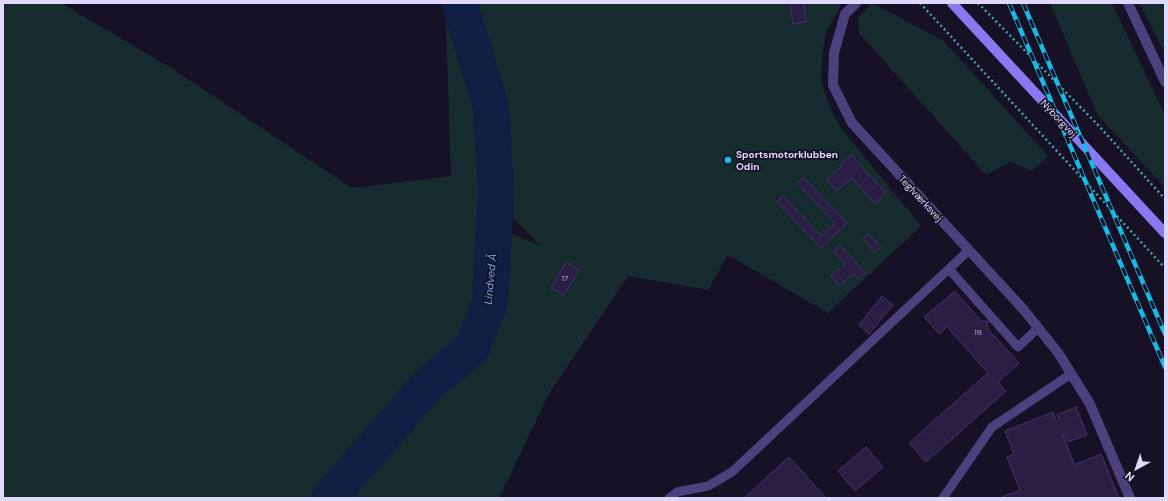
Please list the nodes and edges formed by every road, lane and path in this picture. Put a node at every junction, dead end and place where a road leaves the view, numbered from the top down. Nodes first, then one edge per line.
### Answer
1 (856, 3) edge
2 (920, 3) edge
3 (952, 3) edge
4 (978, 3) edge
5 (1128, 3) edge
6 (1165, 82) edge
7 (1165, 199) edge
8 (1165, 233) edge
9 (969, 250) junction
10 (1165, 268) edge
11 (949, 269) junction
12 (1038, 328) junction
13 (1071, 374) junction
14 (669, 498) edge
15 (943, 498) edge
16 (1130, 498) edge

1 - 9 street, Teglværksvej
2 - 10 path
3 - 8 main road, Nyborgvej
4 - 7 path
5 - 6 street
9 - 11 lane
9 - 12 street, Teglværksvej
11 - 12 lane
11 - 14 lane
12 - 13 street, Teglværksvej
13 - 15 lane
13 - 16 street, Teglværksvej

